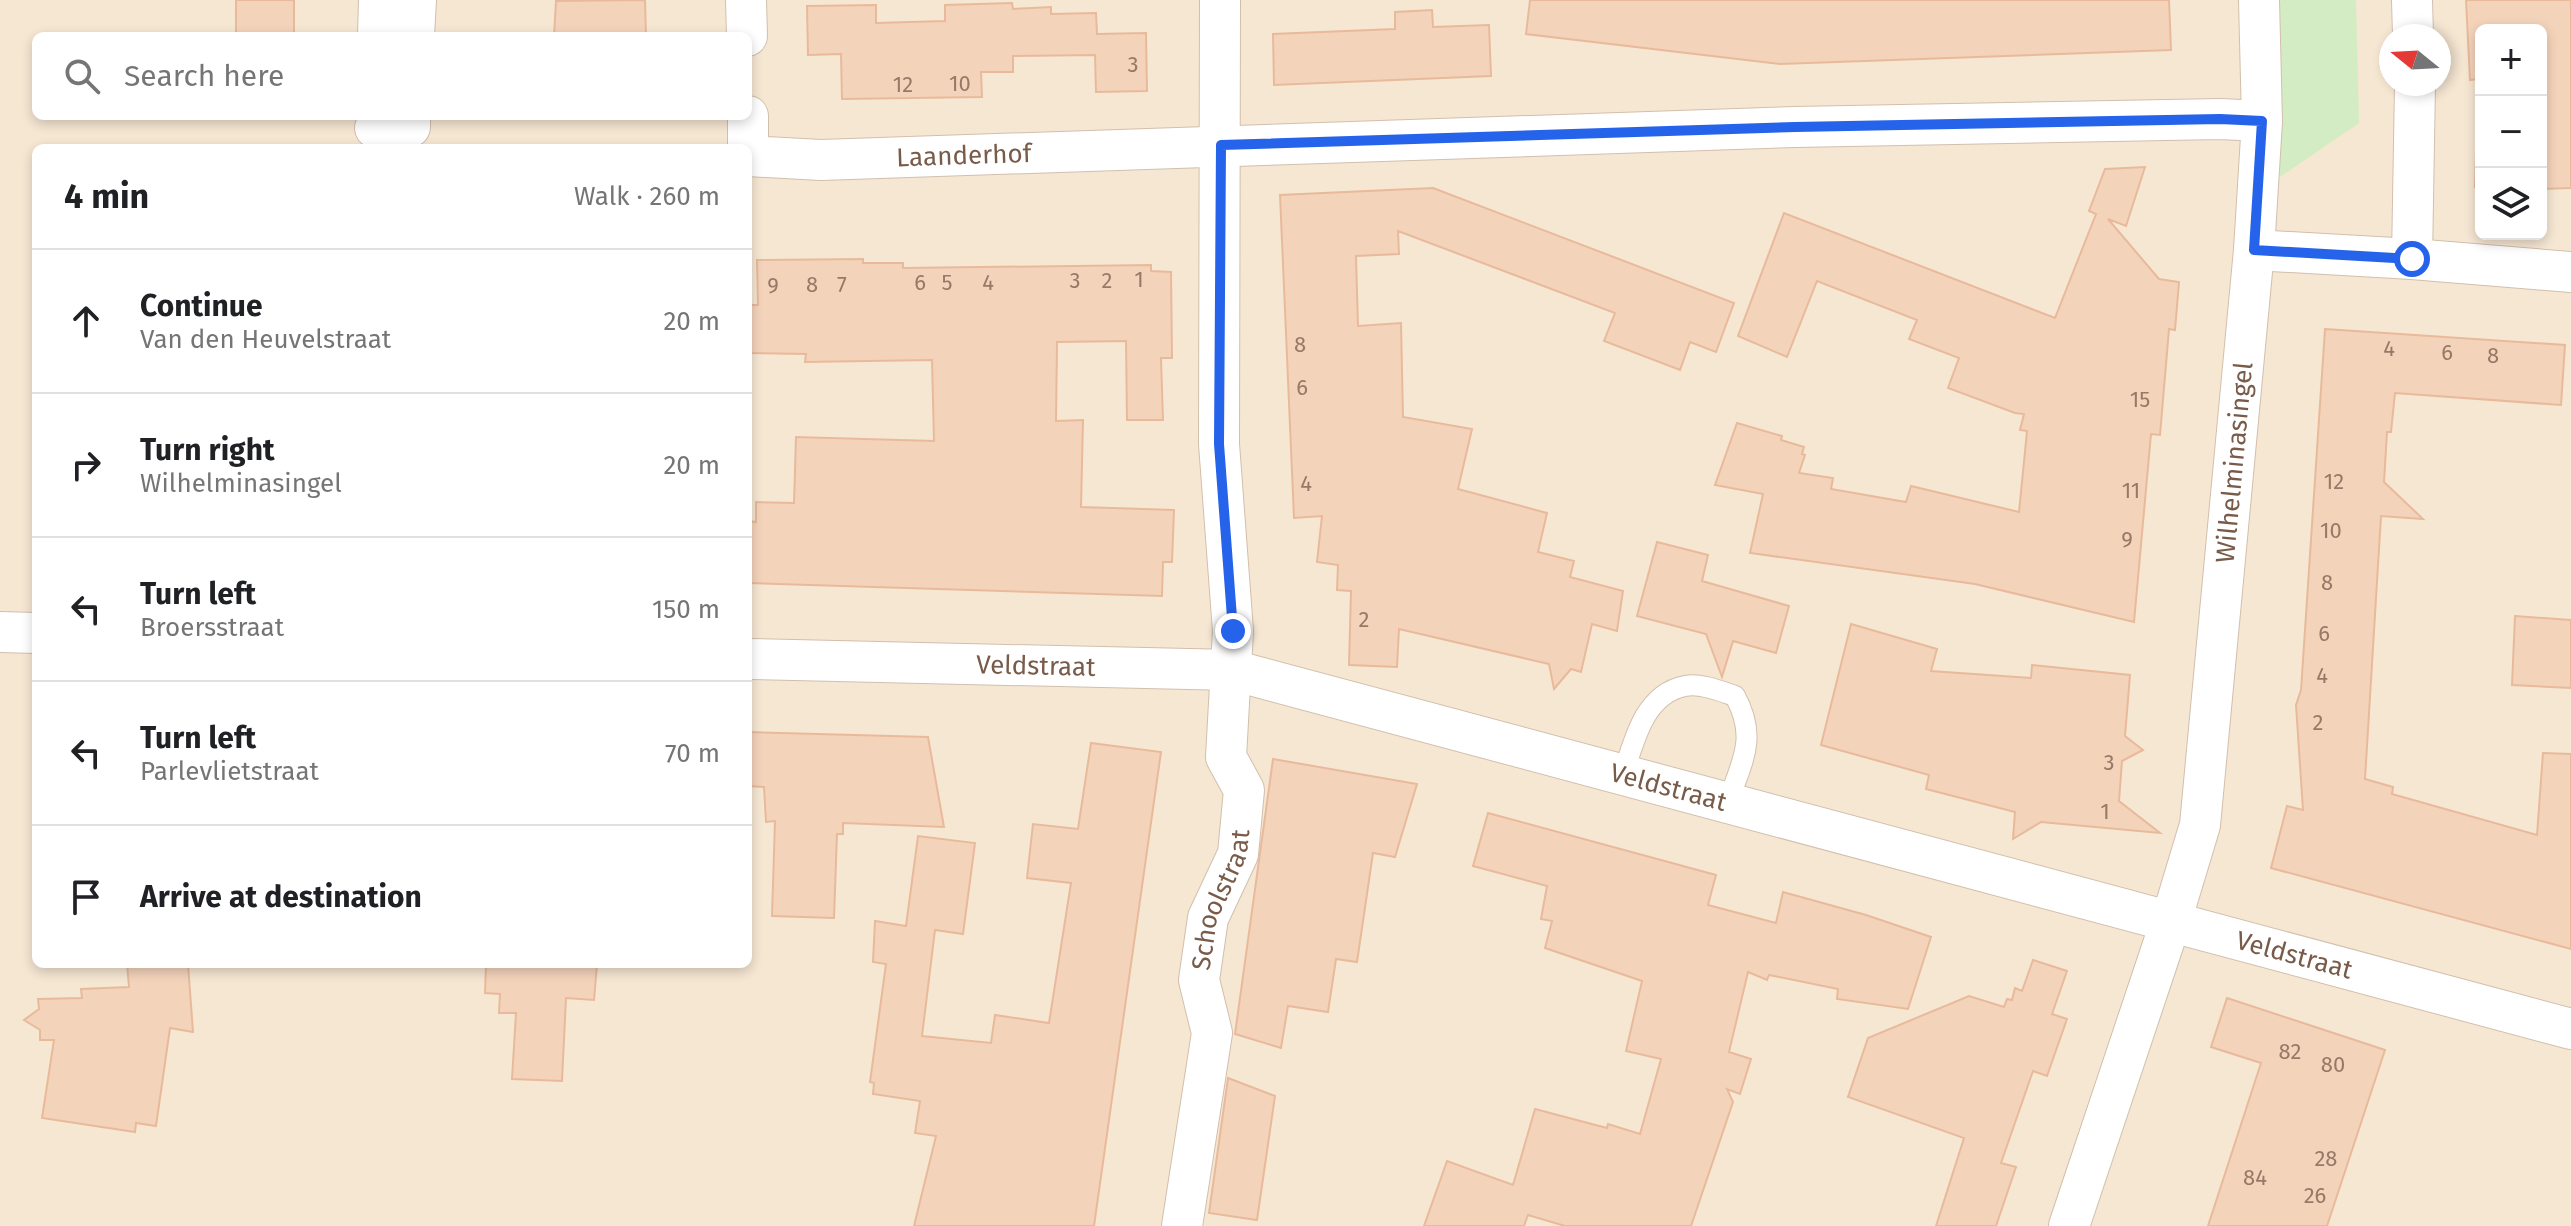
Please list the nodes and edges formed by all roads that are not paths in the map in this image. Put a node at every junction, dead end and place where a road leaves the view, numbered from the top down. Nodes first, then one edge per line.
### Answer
1 (379, 0) edge
2 (416, 0) edge
3 (746, 0) edge
4 (1220, 0) edge
5 (2259, 0) edge
6 (2412, 0) edge
7 (2413, 24) edge
8 (378, 32) edge
9 (414, 32) edge
10 (747, 32) edge
11 (2415, 96) edge
12 (748, 120) edge
13 (2262, 121) junction
14 (748, 144) edge
15 (1221, 145) junction
16 (752, 156) edge
17 (2254, 250) junction
18 (2412, 259) junction
19 (2571, 272) edge
20 (0, 632) edge
21 (32, 633) edge
22 (752, 659) edge
23 (1232, 670) junction
24 (1623, 775) junction
25 (1728, 802) junction
26 (2171, 921) junction
27 (2571, 1029) edge
28 (1182, 1226) edge
29 (2069, 1226) edge

1 - 8 street
2 - 9 street
3 - 10 street
4 - 15 street, Schoolstraat
5 - 13 street, Wilhelminasingel
6 - 7 street
11 - 18 street
12 - 14 street, Laanderhof
13 - 15 street
13 - 17 street, Wilhelminasingel
15 - 16 street, Laanderhof
15 - 23 street, Schoolstraat
17 - 18 street
17 - 26 street, Wilhelminasingel
18 - 19 street
20 - 21 street
22 - 23 street, Veldstraat
23 - 24 street, Veldstraat
23 - 28 street, Schoolstraat
24 - 25 street, Veldstraat
24 - 25 lane
25 - 26 street, Veldstraat
26 - 27 street, Veldstraat
26 - 29 street, Wilhelminasingel

